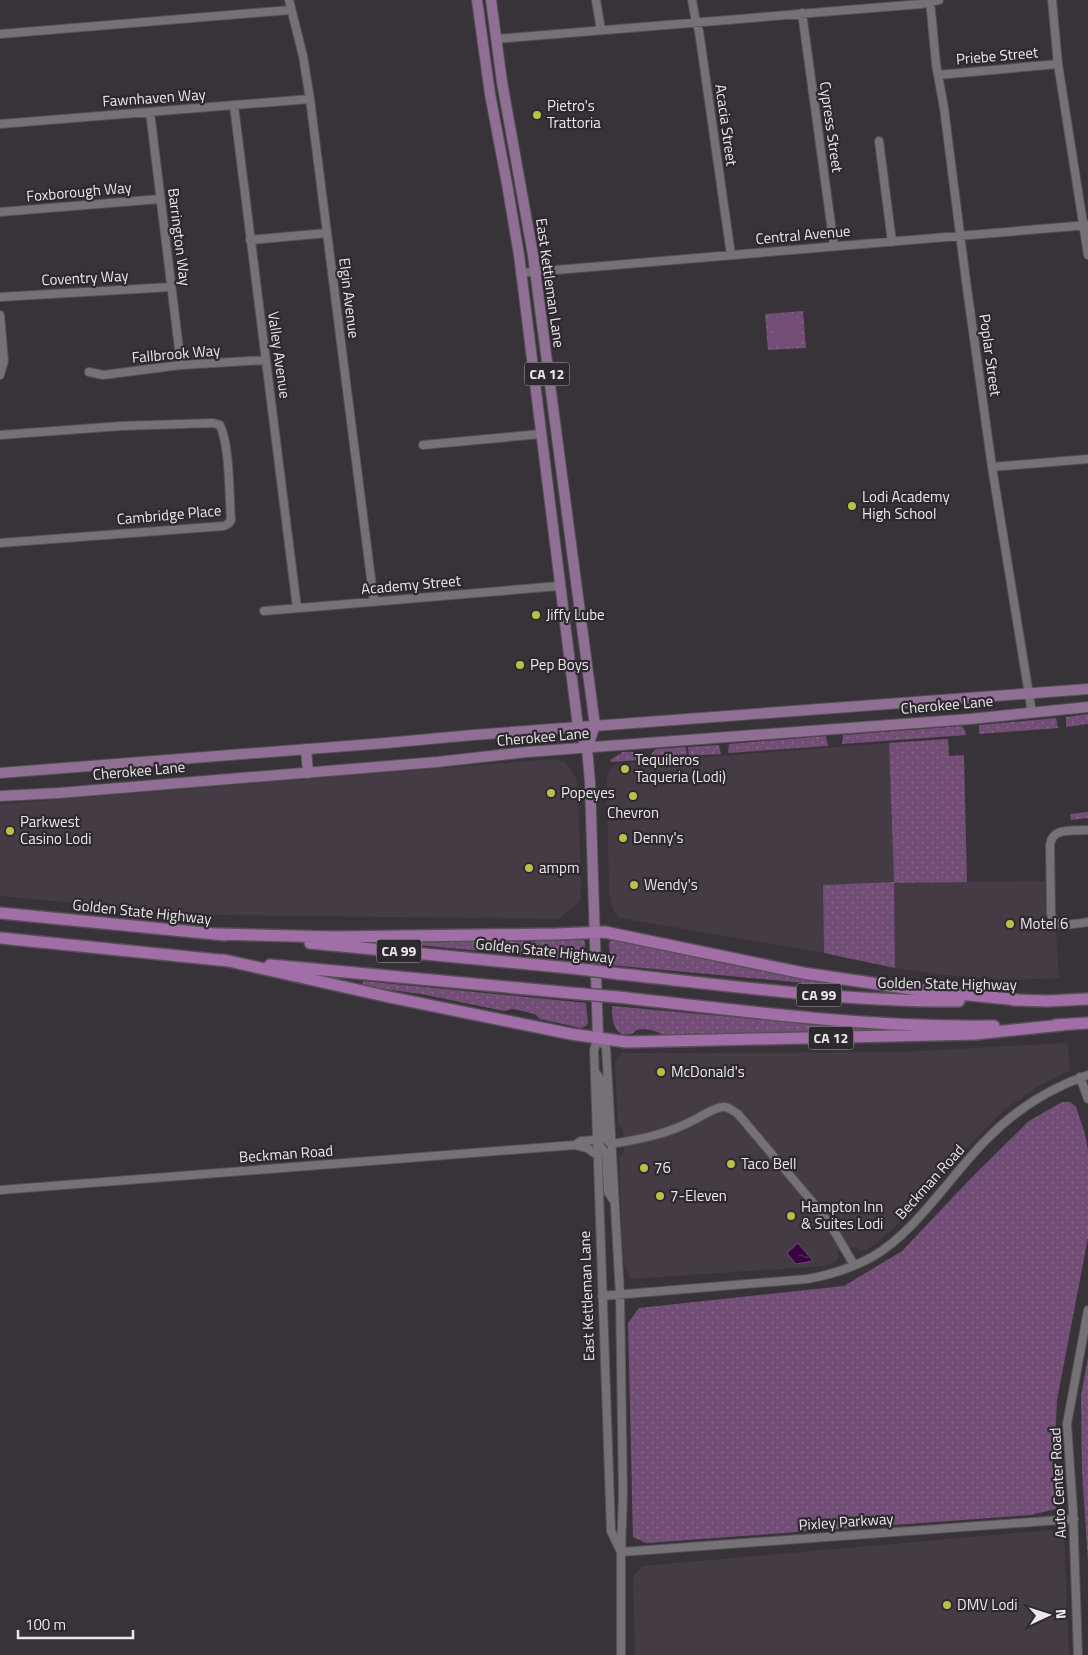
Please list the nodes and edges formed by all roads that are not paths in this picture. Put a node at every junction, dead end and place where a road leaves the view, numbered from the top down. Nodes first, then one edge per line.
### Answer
1 (289, 0) edge
2 (477, 0) edge
3 (491, 0) edge
4 (596, 0) edge
5 (692, 0) edge
6 (1052, 0) edge
7 (933, 1) edge
8 (290, 10) junction
9 (802, 13) junction
10 (696, 22) junction
11 (600, 30) junction
12 (0, 34) edge
13 (496, 39) junction
14 (1058, 64) junction
15 (938, 75) junction
16 (310, 100) junction
17 (234, 106) junction
18 (150, 112) junction
19 (0, 124) edge
20 (879, 141) dead end
21 (160, 200) junction
22 (0, 212) edge
23 (1086, 225) edge
24 (327, 234) junction
25 (960, 236) junction
26 (250, 240) junction
27 (892, 242) junction
28 (834, 246) junction
29 (731, 255) junction
30 (1088, 255) edge
31 (534, 271) junction
32 (520, 273) junction
33 (171, 287) junction
34 (0, 297) edge
35 (0, 315) edge
36 (266, 360) junction
37 (181, 366) junction
38 (89, 372) dead end
39 (0, 375) edge
40 (541, 434) junction
41 (0, 435) edge
42 (423, 445) dead end
43 (1088, 459) edge
44 (992, 467) junction
45 (0, 543) edge
46 (559, 586) junction
47 (374, 602) junction
48 (297, 608) junction
49 (264, 611) dead end
50 (1088, 689) edge
51 (1030, 694) junction
52 (1088, 707) edge
53 (1032, 713) junction
54 (595, 726) junction
55 (578, 727) junction
56 (587, 748) junction
57 (306, 749) junction
58 (308, 772) junction
59 (0, 773) edge
60 (0, 796) edge
61 (1088, 830) edge
62 (0, 913) edge
63 (1088, 922) edge
64 (596, 932) junction
65 (218, 934) junction
66 (0, 938) edge
67 (224, 960) junction
68 (1088, 999) edge
69 (1019, 1000) junction
70 (1088, 1023) edge
71 (1062, 1025) junction
72 (598, 1038) junction
73 (594, 1072) junction
74 (1084, 1076) edge
75 (1088, 1099) edge
76 (596, 1140) junction
77 (575, 1144) junction
78 (611, 1144) junction
79 (597, 1155) junction
80 (0, 1190) edge
81 (615, 1203) junction
82 (854, 1266) junction
83 (620, 1295) junction
84 (602, 1296) junction
85 (1088, 1310) edge
86 (1074, 1519) junction
87 (621, 1552) junction
88 (622, 1655) edge
89 (1078, 1655) edge

1 - 8 street, Elgin Avenue
2 - 32 main road, East Kettleman Lane / CA 12
3 - 13 main road, East Kettleman Lane / CA 12
4 - 11 street
5 - 10 street, Acacia Street
6 - 14 street
7 - 9 street
7 - 15 street, Poplar Street
8 - 12 street
8 - 16 street, Elgin Avenue
9 - 10 street
9 - 28 street, Cypress Street
10 - 11 street
10 - 29 street, Acacia Street
11 - 13 street
13 - 31 main road, East Kettleman Lane / CA 12
14 - 15 street, Priebe Street
14 - 23 street
15 - 25 street, Poplar Street
16 - 17 street, Fawnhaven Way
16 - 24 street, Elgin Avenue
17 - 18 street, Fawnhaven Way
17 - 26 street, Valley Avenue
18 - 19 street, Fawnhaven Way
18 - 21 street, Barrington Way
20 - 27 street
21 - 22 street, Foxborough Way
21 - 33 street, Barrington Way
23 - 25 street, Central Avenue
23 - 30 street
24 - 26 street
24 - 47 street, Elgin Avenue
25 - 27 street, Central Avenue
25 - 44 street, Poplar Street
26 - 36 street, Valley Avenue
27 - 28 street, Central Avenue
28 - 29 street, Central Avenue
29 - 31 street, Central Avenue
31 - 32 street, Central Avenue
31 - 54 main road, East Kettleman Lane / CA 12
32 - 40 main road, East Kettleman Lane / CA 12
33 - 34 street, Coventry Way
33 - 37 street, Barrington Way
35 - 39 street
36 - 37 street, Fallbrook Way
36 - 48 street, Valley Avenue
37 - 38 street, Fallbrook Way
40 - 42 street
40 - 46 main road, East Kettleman Lane / CA 12
41 - 45 street, Cambridge Place
43 - 44 street
44 - 51 street, Poplar Street
46 - 47 street, Academy Street
46 - 55 main road, East Kettleman Lane / CA 12
47 - 48 street, Academy Street
48 - 49 street, Academy Street
50 - 51 main road, Cherokee Lane
51 - 53 street, Poplar Street
51 - 54 main road, Cherokee Lane
52 - 53 main road, Cherokee Lane
53 - 56 main road, Cherokee Lane
54 - 55 main road, Cherokee Lane
54 - 56 main road, East Kettleman Lane / CA 12
55 - 56 main road, East Kettleman Lane / CA 12
55 - 57 main road, Cherokee Lane
56 - 58 main road, Cherokee Lane
56 - 64 main road, East Kettleman Lane / CA 12
57 - 58 main road
57 - 59 main road, Cherokee Lane
58 - 60 main road, Cherokee Lane
61 - 63 street
62 - 65 highway, Golden State Highway / CA 99
64 - 65 highway
64 - 69 highway
64 - 72 main road, East Kettleman Lane / CA 12
65 - 69 highway, Golden State Highway / CA 99, bridge
66 - 67 highway, CA 99
67 - 71 highway, CA 99, bridge
67 - 72 highway
68 - 69 highway, Golden State Highway / CA 99
70 - 71 highway, CA 99
71 - 72 highway, CA 12
72 - 73 street, East Kettleman Lane
72 - 78 street, East Kettleman Lane
73 - 76 street, East Kettleman Lane
73 - 78 street
74 - 75 street
74 - 82 street, Beckman Road
76 - 77 street, Beckman Road
76 - 79 street, East Kettleman Lane
76 - 81 street
77 - 79 street
77 - 80 street, Beckman Road
78 - 81 street, East Kettleman Lane
78 - 82 street
79 - 84 street, East Kettleman Lane
81 - 83 street, East Kettleman Lane
82 - 83 street, Beckman Road
83 - 84 street, Beckman Road
83 - 87 street, East Kettleman Lane
84 - 87 street, East Kettleman Lane
85 - 86 street, Auto Center Road
86 - 87 street, Pixley Parkway
86 - 89 street, Auto Center Road
87 - 88 street, East Kettleman Lane

